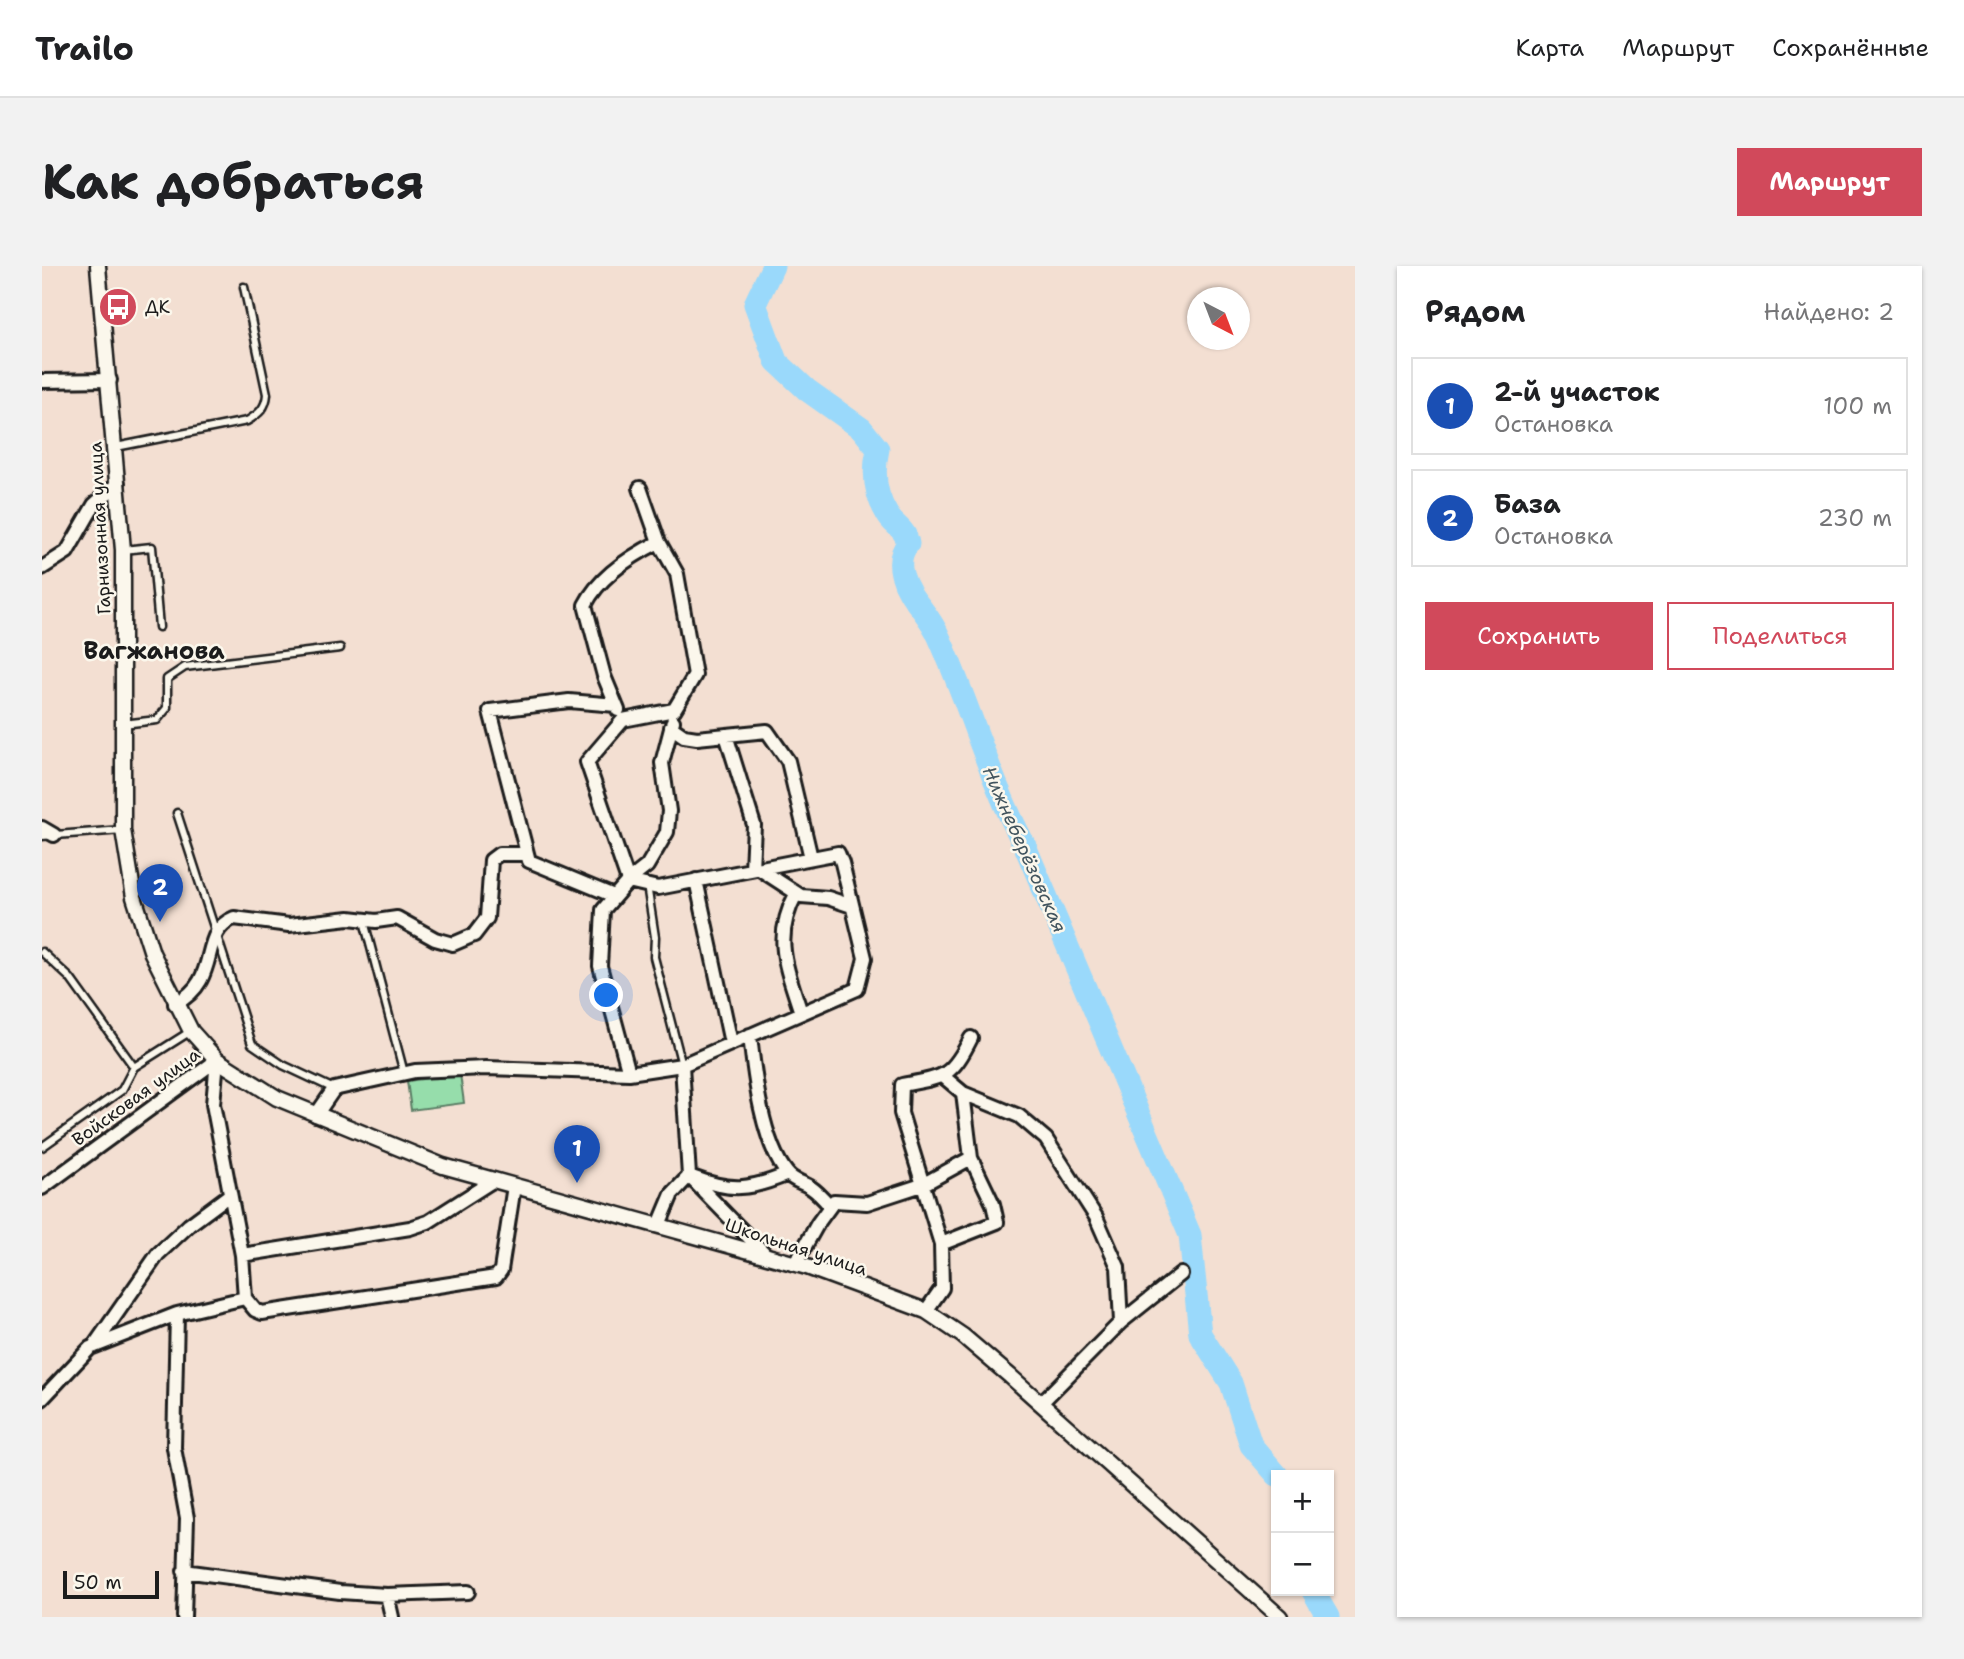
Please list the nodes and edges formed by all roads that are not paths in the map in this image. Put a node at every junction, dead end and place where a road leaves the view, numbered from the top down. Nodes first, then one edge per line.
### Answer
1 (98, 266) edge
2 (244, 288) dead end
3 (110, 380) junction
4 (42, 381) edge
5 (116, 447) junction
6 (118, 483) junction
7 (640, 488) dead end
8 (659, 542) junction
9 (123, 550) junction
10 (42, 568) edge
11 (159, 627) dead end
12 (340, 648) dead end
13 (616, 705) junction
14 (674, 710) junction
15 (623, 720) junction
16 (123, 724) junction
17 (671, 727) junction
18 (726, 735) junction
19 (177, 813) dead end
20 (123, 830) junction
21 (46, 833) edge
22 (527, 854) junction
23 (811, 858) junction
24 (755, 869) junction
25 (696, 880) junction
26 (628, 881) junction
27 (647, 885) junction
28 (796, 894) junction
29 (614, 896) junction
30 (852, 906) junction
31 (363, 919) junction
32 (216, 933) junction
33 (42, 952) edge
34 (176, 1004) junction
35 (801, 1013) junction
36 (191, 1031) junction
37 (750, 1035) junction
38 (971, 1038) dead end
39 (732, 1043) junction
40 (217, 1060) junction
41 (682, 1065) junction
42 (134, 1067) junction
43 (629, 1073) junction
44 (404, 1076) junction
45 (944, 1077) junction
46 (334, 1089) junction
47 (963, 1093) junction
48 (316, 1115) junction
49 (42, 1147) edge
50 (971, 1158) junction
51 (788, 1174) junction
52 (689, 1176) junction
53 (494, 1180) junction
54 (922, 1185) junction
55 (514, 1186) junction
56 (42, 1188) edge
57 (228, 1196) junction
58 (830, 1206) junction
59 (659, 1225) junction
60 (941, 1244) junction
61 (242, 1255) junction
62 (767, 1256) junction
63 (795, 1264) junction
64 (1181, 1275) dead end
65 (245, 1298) junction
66 (926, 1311) junction
67 (177, 1314) junction
68 (1121, 1322) junction
69 (94, 1346) junction
70 (42, 1399) edge
71 (1041, 1403) junction
72 (184, 1570) junction
73 (468, 1592) dead end
74 (387, 1595) junction
75 (184, 1617) edge
76 (393, 1617) edge
77 (1280, 1617) edge

1 - 3 street, Гарнизонная улица
2 - 5 lane
3 - 4 street
3 - 5 street, Гарнизонная улица
5 - 6 street, Гарнизонная улица
6 - 9 street, Гарнизонная улица
6 - 10 street
7 - 8 street
8 - 13 street
8 - 14 street
9 - 11 lane
9 - 16 street, Гарнизонная улица
12 - 16 lane
13 - 15 street
13 - 22 street
14 - 15 street
14 - 17 street
15 - 26 street
16 - 20 street, Гарнизонная улица
17 - 18 street
17 - 26 street
18 - 23 street
18 - 24 street
19 - 32 lane
20 - 21 lane
20 - 34 street, Гарнизонная улица
22 - 29 street
22 - 31 street
23 - 24 street
23 - 30 street
24 - 25 street
24 - 28 street
25 - 27 street
25 - 39 street
26 - 27 street
26 - 29 street
27 - 41 lane
28 - 30 street
28 - 35 street
29 - 43 street
30 - 35 street
31 - 32 street
31 - 44 lane
32 - 34 street
32 - 46 lane
33 - 42 lane
34 - 36 street, Гарнизонная улица
35 - 37 street
36 - 40 street, Гарнизонная улица
36 - 42 lane
37 - 39 street
37 - 51 street
38 - 45 street
39 - 41 street
40 - 48 street, Школьная улица
40 - 56 street, Войсковая улица
40 - 57 street
41 - 43 street
41 - 52 street
42 - 49 lane
43 - 44 street
44 - 46 street
45 - 47 street
45 - 54 street
46 - 48 street
47 - 50 street
47 - 68 street
48 - 53 street, Школьная улица
50 - 54 street
50 - 60 street
51 - 52 street
51 - 58 street
52 - 59 street
52 - 62 street
53 - 55 street, Школьная улица
53 - 61 street
54 - 58 street
54 - 60 street
55 - 59 street, Школьная улица
55 - 65 street
57 - 61 street
57 - 69 street
58 - 63 street
59 - 62 street, Школьная улица
60 - 66 street
61 - 65 street
62 - 63 street, Школьная улица
63 - 66 street, Школьная улица
64 - 68 street
65 - 67 street
66 - 71 street, Школьная улица
67 - 69 street
67 - 72 street
68 - 71 street
69 - 70 street
71 - 77 street, Школьная улица
72 - 74 street
72 - 75 street
73 - 74 street
74 - 76 street

